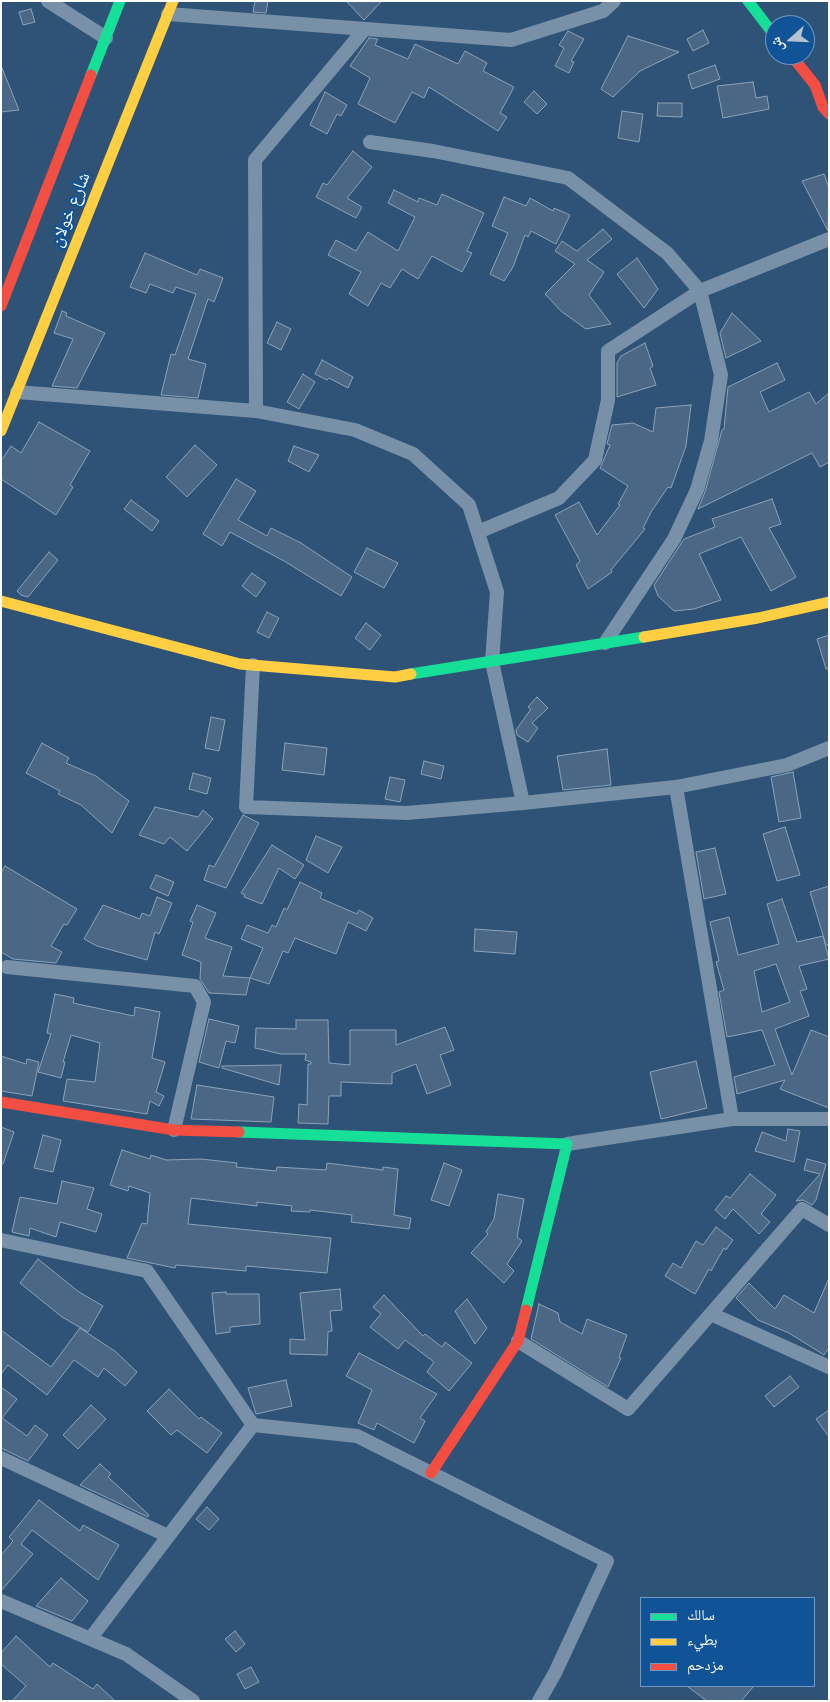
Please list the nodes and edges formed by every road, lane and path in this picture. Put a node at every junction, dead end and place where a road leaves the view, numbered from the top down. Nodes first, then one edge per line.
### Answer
1 (48, 1) edge
2 (120, 1) edge
3 (614, 1) edge
4 (748, 1) edge
5 (170, 8) edge
6 (765, 23) edge
7 (364, 30) junction
8 (106, 38) junction
9 (799, 65) edge
10 (815, 86) junction
11 (829, 91) edge
12 (829, 114) edge
13 (370, 142) dead end
14 (829, 239) edge
15 (700, 291) junction
16 (1, 306) edge
17 (17, 392) junction
18 (256, 411) junction
19 (1, 431) edge
20 (478, 532) junction
21 (1, 601) edge
22 (829, 602) edge
23 (605, 643) junction
24 (492, 662) junction
25 (253, 666) junction
26 (829, 748) edge
27 (676, 787) junction
28 (523, 803) junction
29 (7, 967) dead end
30 (1, 1102) edge
31 (829, 1118) edge
32 (732, 1119) junction
33 (174, 1130) junction
34 (567, 1144) junction
35 (829, 1225) edge
36 (1, 1240) edge
37 (712, 1314) junction
38 (518, 1341) junction
39 (829, 1366) edge
40 (253, 1425) junction
41 (1, 1458) edge
42 (430, 1473) junction
43 (168, 1536) junction
44 (1, 1601) edge
45 (90, 1638) junction
46 (193, 1701) edge
47 (539, 1701) edge

1 - 8 street
2 - 8 street, شارع خولان
3 - 7 street
4 - 6 street
5 - 7 street
5 - 17 street, شارع خولان
7 - 18 street
8 - 16 street, شارع خولان
9 - 10 street
10 - 11 street
10 - 12 street
13 - 15 street
14 - 15 street
15 - 20 street
15 - 23 street
17 - 18 street
17 - 19 street, شارع خولان
18 - 20 street
20 - 24 street
21 - 25 street
22 - 23 street
23 - 24 street
24 - 25 street
24 - 28 street
25 - 28 street
26 - 27 street
27 - 28 street
27 - 32 street
29 - 33 street
30 - 33 street
31 - 32 street
32 - 34 street
33 - 34 street
34 - 38 street
35 - 37 street
36 - 40 street
37 - 38 street
37 - 39 street
38 - 42 street
40 - 42 street
40 - 43 street
41 - 43 street
42 - 47 street
43 - 45 street
44 - 45 street
45 - 46 street

